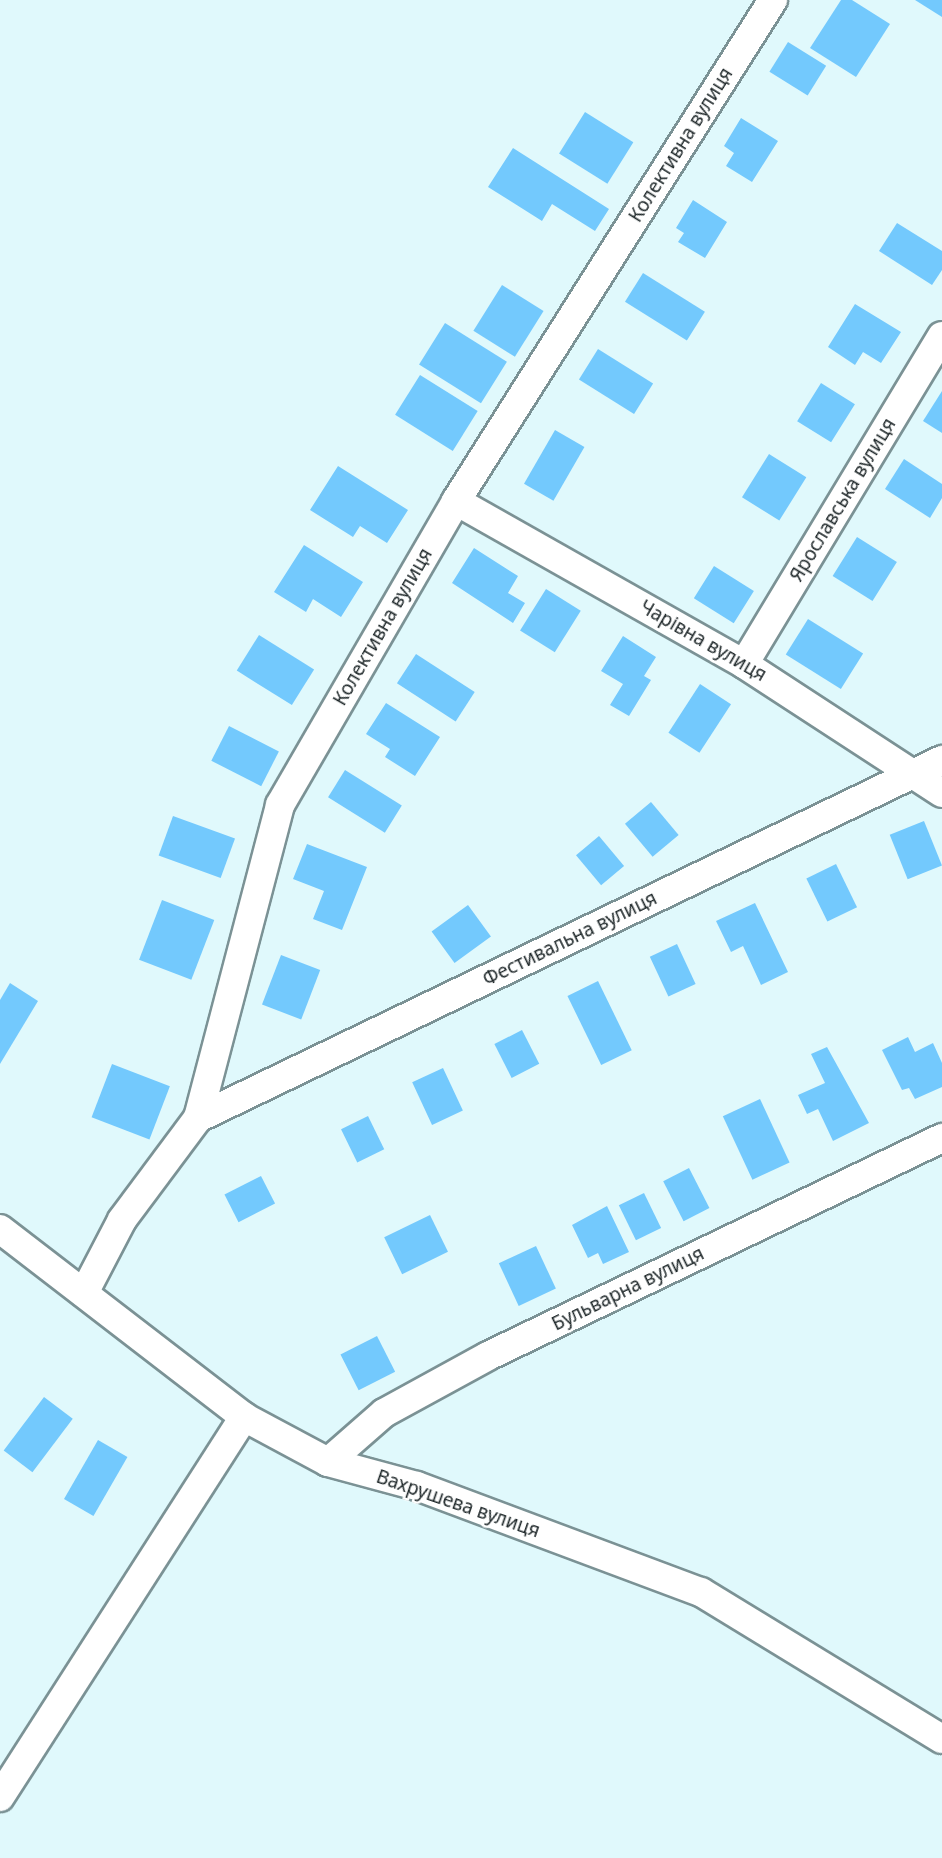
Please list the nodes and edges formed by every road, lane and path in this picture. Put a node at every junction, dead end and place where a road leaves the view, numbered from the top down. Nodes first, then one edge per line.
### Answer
1 (773, 0) edge
2 (942, 336) edge
3 (456, 501) junction
4 (744, 664) junction
5 (942, 760) edge
6 (915, 773) junction
7 (942, 793) edge
8 (198, 1118) junction
9 (942, 1138) edge
10 (0, 1229) edge
11 (84, 1293) junction
12 (244, 1417) junction
13 (328, 1462) junction
14 (942, 1739) edge
15 (0, 1797) edge

1 - 3 street, Колективна вулиця
2 - 4 street, Ярославська вулиця
3 - 4 street, Чарівна вулиця
3 - 8 street, Колективна вулиця
4 - 6 street, Чарівна вулиця
5 - 6 street, Фестивальна вулиця
6 - 7 street, Чарівна вулиця
6 - 8 street, Фестивальна вулиця
8 - 11 street, Колективна вулиця
9 - 13 street, Бульварна вулиця
10 - 11 street, Вахрушева вулиця
11 - 12 street, Вахрушева вулиця
12 - 13 street, Вахрушева вулиця
12 - 15 street
13 - 14 street, Вахрушева вулиця

